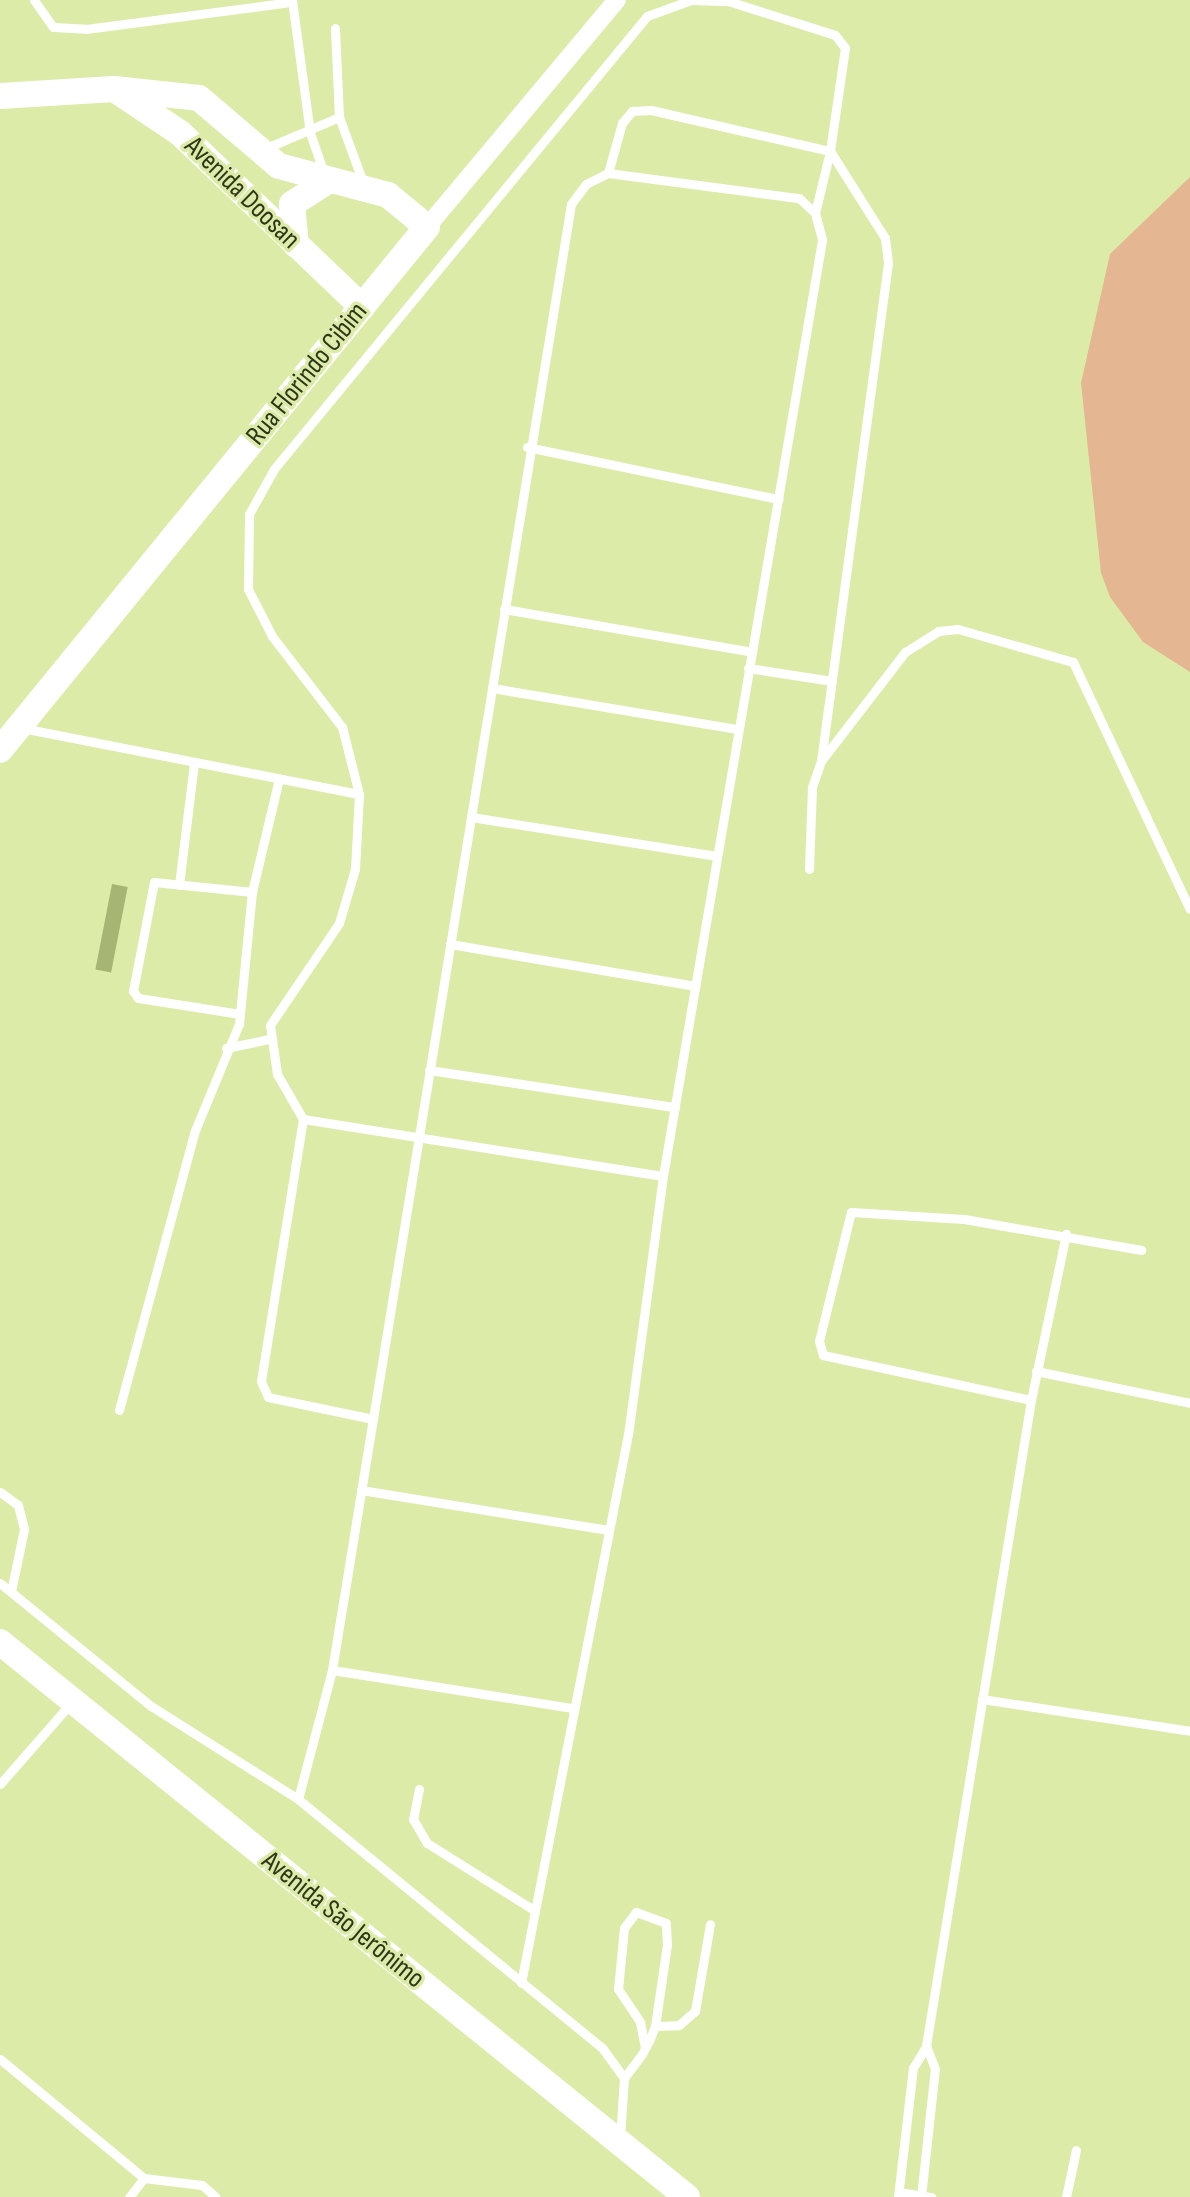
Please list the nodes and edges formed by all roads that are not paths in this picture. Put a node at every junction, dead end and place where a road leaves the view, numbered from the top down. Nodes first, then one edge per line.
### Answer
1 (34, 0) edge
2 (617, 0) edge
3 (292, 1) edge
4 (335, 28) dead end
5 (114, 89) junction
6 (0, 96) edge
7 (199, 98) junction
8 (339, 117) junction
9 (180, 133) junction
10 (310, 133) junction
11 (261, 150) junction
12 (830, 151) junction
13 (608, 173) junction
14 (326, 182) junction
15 (365, 187) junction
16 (815, 213) junction
17 (427, 227) junction
18 (296, 245) junction
19 (362, 307) junction
20 (527, 447) junction
21 (779, 499) junction
22 (504, 609) junction
23 (752, 652) junction
24 (748, 668) junction
25 (832, 681) junction
26 (492, 688) junction
27 (19, 727) junction
28 (738, 729) junction
29 (0, 750) edge
30 (821, 761) junction
31 (194, 762) junction
32 (279, 779) junction
33 (359, 794) junction
34 (471, 817) junction
35 (717, 856) junction
36 (809, 869) dead end
37 (179, 885) junction
38 (252, 892) junction
39 (1190, 909) edge
40 (450, 944) junction
41 (695, 986) junction
42 (240, 1014) junction
43 (269, 1039) junction
44 (226, 1048) junction
45 (429, 1070) junction
46 (675, 1107) junction
47 (303, 1119) junction
48 (418, 1136) junction
49 (663, 1176) junction
50 (1066, 1234) junction
51 (1141, 1250) dead end
52 (1036, 1371) junction
53 (1031, 1400) junction
54 (1190, 1403) edge
55 (119, 1410) dead end
56 (373, 1419) junction
57 (361, 1490) junction
58 (0, 1492) edge
59 (607, 1530) junction
60 (0, 1583) edge
61 (11, 1592) junction
62 (0, 1642) edge
63 (332, 1670) junction
64 (982, 1699) junction
65 (71, 1703) junction
66 (571, 1708) junction
67 (1190, 1731) edge
68 (0, 1784) edge
69 (419, 1789) dead end
70 (298, 1799) junction
71 (534, 1910) junction
72 (710, 1924) dead end
73 (521, 1983) junction
74 (655, 2026) junction
75 (926, 2046) junction
76 (645, 2048) junction
77 (0, 2059) edge
78 (624, 2078) junction
79 (619, 2142) junction
80 (1076, 2150) dead end
81 (144, 2178) junction
82 (898, 2194) edge
83 (680, 2195) edge
84 (925, 2196) edge
85 (129, 2197) edge
86 (216, 2197) edge
87 (1066, 2197) edge

1 - 3 lane
2 - 17 street, Rua Florindo Cibim
3 - 10 lane
4 - 8 lane
5 - 6 street, Avenida Doosan
5 - 7 street, Avenida Doosan
5 - 9 street, Avenida Doosan
7 - 9 street
7 - 11 street, Avenida Doosan
8 - 10 lane
8 - 15 lane
9 - 18 street, Avenida Doosan
10 - 11 lane
10 - 14 lane
11 - 14 street, Avenida Doosan
12 - 13 lane
12 - 16 lane
12 - 25 lane
12 - 33 lane
13 - 16 lane
13 - 20 lane
14 - 15 street, Avenida Doosan
14 - 18 street
15 - 17 street, Avenida Doosan
16 - 21 lane
17 - 19 street, Rua Florindo Cibim
18 - 19 street, Avenida Doosan
19 - 27 street, Rua Florindo Cibim
20 - 21 lane
20 - 22 lane
21 - 23 lane
22 - 23 lane
22 - 26 lane
23 - 24 lane
24 - 25 lane
24 - 28 lane
25 - 30 lane
26 - 28 lane
26 - 34 lane
27 - 29 street, Rua Florindo Cibim
27 - 31 lane
28 - 35 lane
30 - 36 lane
30 - 39 lane
31 - 32 lane
31 - 37 lane
32 - 33 lane
32 - 38 lane
33 - 43 lane
34 - 35 lane
34 - 40 lane
35 - 41 lane
37 - 38 lane
37 - 42 lane
38 - 42 lane
40 - 41 lane
40 - 45 lane
41 - 46 lane
42 - 44 lane
43 - 44 lane
43 - 47 lane
44 - 55 lane
45 - 46 lane
45 - 48 lane
46 - 49 lane
47 - 48 lane
47 - 56 lane
48 - 49 lane
48 - 56 lane
49 - 59 lane
50 - 51 lane
50 - 52 lane
50 - 53 lane
52 - 53 lane
52 - 54 lane
53 - 64 lane
56 - 57 lane
57 - 59 lane
57 - 63 lane
58 - 61 lane
59 - 66 lane
60 - 61 lane
61 - 70 lane
62 - 65 street, Avenida São Jerônimo
63 - 66 lane
63 - 70 lane
64 - 67 lane
64 - 75 lane
65 - 68 lane
65 - 79 street, Avenida São Jerônimo
66 - 71 lane
69 - 71 lane
70 - 73 lane
71 - 73 lane
72 - 74 lane
73 - 78 lane
74 - 76 lane
74 - 76 lane
75 - 82 lane
75 - 84 lane
76 - 78 lane
77 - 81 lane
78 - 79 lane
79 - 83 street, Avenida São Jerônimo
80 - 87 lane
81 - 85 lane
81 - 86 lane
82 - 84 lane

